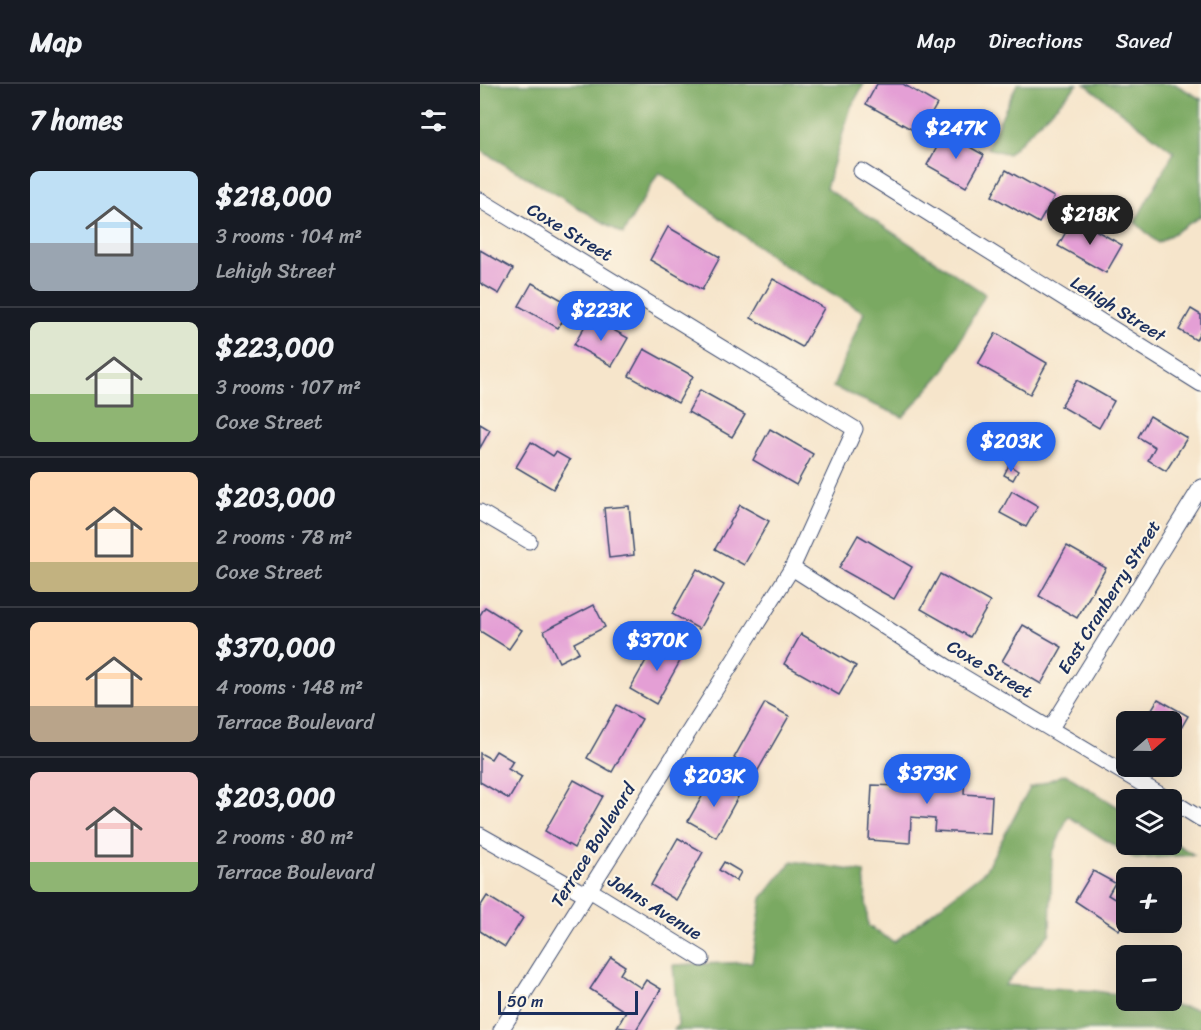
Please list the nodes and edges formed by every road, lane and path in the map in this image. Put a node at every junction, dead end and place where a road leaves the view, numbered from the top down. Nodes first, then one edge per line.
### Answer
1 (861, 171) dead end
2 (480, 200) edge
3 (1201, 384) edge
4 (855, 429) joint
5 (1201, 487) edge
6 (480, 512) edge
7 (528, 541) dead end
8 (792, 568) junction
9 (1051, 728) junction
10 (1152, 789) edge
11 (1182, 806) edge
12 (1199, 814) edge
13 (480, 835) edge
14 (586, 891) junction
15 (702, 959) dead end
16 (501, 1030) edge

1 - 3 street, Lehigh Street
2 - 4 street, Coxe Street
4 - 8 street, Terrace Boulevard
5 - 9 street, East Cranberry Street
6 - 7 street
8 - 9 street, Coxe Street
8 - 14 street, Terrace Boulevard
9 - 10 street, Coxe Street
11 - 12 street, Coxe Street
13 - 14 street, Johns Avenue
14 - 15 street, Johns Avenue
14 - 16 street, Terrace Boulevard

